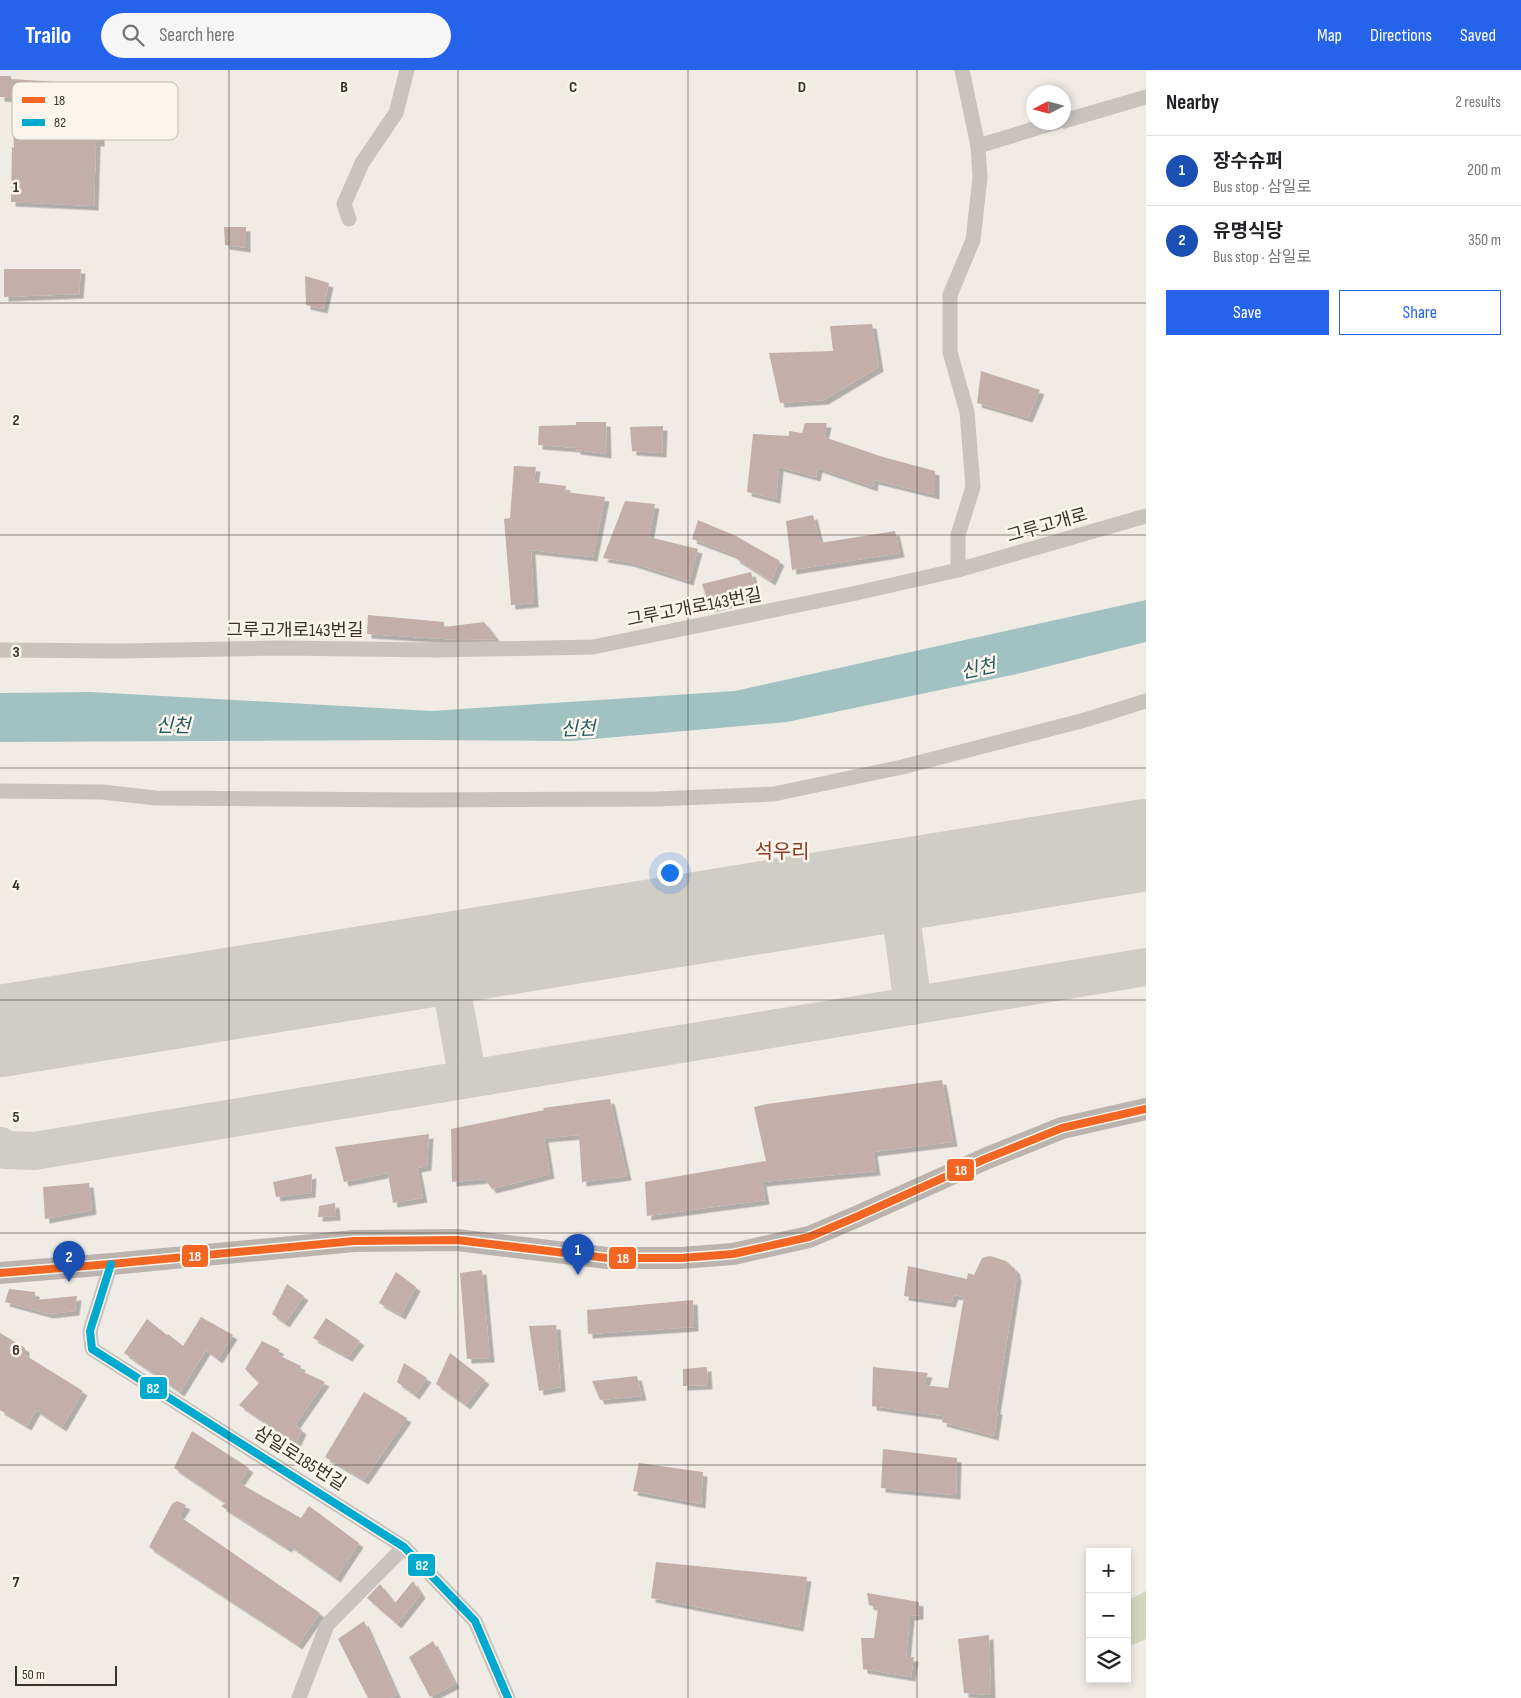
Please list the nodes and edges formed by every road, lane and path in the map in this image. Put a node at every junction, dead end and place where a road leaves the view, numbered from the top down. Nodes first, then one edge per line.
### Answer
1 (407, 70) edge
2 (962, 70) edge
3 (1146, 96) edge
4 (1071, 119) edge
5 (1031, 130) edge
6 (978, 146) junction
7 (349, 219) dead end
8 (1146, 516) edge
9 (958, 570) junction
10 (0, 650) edge
11 (1146, 701) edge
12 (0, 791) edge
13 (1146, 1109) edge
14 (111, 1264) junction
15 (0, 1273) edge
16 (404, 1547) junction
17 (299, 1698) edge
18 (508, 1698) edge

1 - 7 street
2 - 6 street
3 - 4 street
5 - 6 street
6 - 9 street
8 - 9 street, 그루고개로
9 - 10 street, 그루고개로143번길
11 - 12 street
13 - 14 main road
14 - 15 main road
14 - 16 street, 삼일로185번길
16 - 17 street
16 - 18 street, 삼일로185번길

